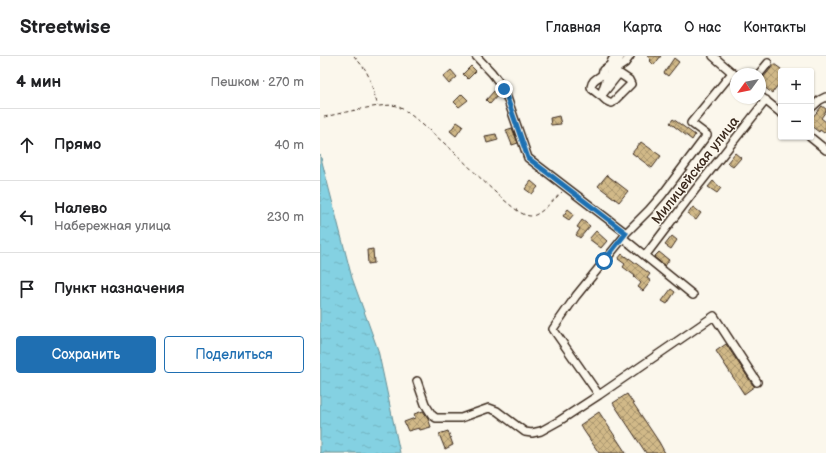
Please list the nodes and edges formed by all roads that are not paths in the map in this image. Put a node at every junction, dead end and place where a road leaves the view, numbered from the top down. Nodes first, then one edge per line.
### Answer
1 (476, 56) edge
2 (615, 56) edge
3 (621, 56) edge
4 (630, 56) edge
5 (713, 56) edge
6 (625, 63) junction
7 (768, 63) dead end
8 (763, 68) edge
9 (730, 71) edge
10 (620, 74) junction
11 (730, 79) edge
12 (605, 83) junction
13 (600, 95) junction
14 (826, 96) edge
15 (766, 100) edge
16 (759, 104) edge
17 (814, 105) edge
18 (778, 110) edge
19 (814, 140) edge
20 (826, 150) edge
21 (624, 236) junction
22 (645, 256) junction
23 (693, 295) dead end
24 (417, 382) dead end
25 (758, 382) dead end
26 (600, 395) junction

1 - 21 street
2 - 13 street
3 - 12 street
4 - 6 street
5 - 9 street
6 - 10 street
6 - 10 street
7 - 8 street
10 - 12 street
10 - 13 street
10 - 13 street
11 - 21 street
12 - 13 street
14 - 17 street
15 - 18 street
16 - 22 street, Милицейская улица
19 - 20 street
21 - 22 street
21 - 26 street
22 - 23 street
24 - 26 street
25 - 26 street

